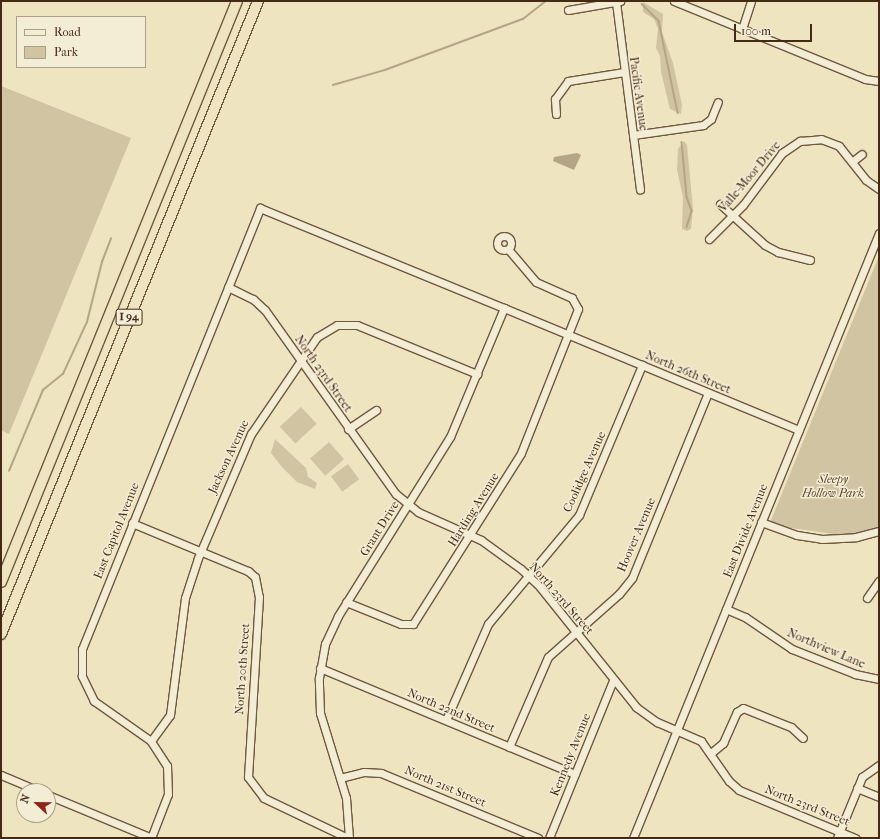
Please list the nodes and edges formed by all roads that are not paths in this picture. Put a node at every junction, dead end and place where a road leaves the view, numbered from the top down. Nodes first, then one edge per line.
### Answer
1 (237, 1) edge
2 (258, 1) edge
3 (674, 1) edge
4 (751, 1) edge
5 (618, 2) edge
6 (568, 10) dead end
7 (742, 29) junction
8 (624, 72) junction
9 (879, 81) edge
10 (718, 102) dead end
11 (556, 114) dead end
12 (633, 135) junction
13 (862, 154) dead end
14 (853, 161) junction
15 (640, 189) dead end
16 (879, 189) edge
17 (720, 204) dead end
18 (733, 216) junction
19 (879, 232) edge
20 (709, 239) dead end
21 (508, 249) dead end
22 (810, 260) dead end
23 (228, 287) junction
24 (504, 308) junction
25 (569, 335) junction
26 (300, 360) junction
27 (642, 365) junction
28 (477, 374) junction
29 (708, 393) junction
30 (376, 410) dead end
31 (348, 429) junction
32 (799, 430) junction
33 (408, 505) junction
34 (761, 522) junction
35 (132, 523) junction
36 (879, 531) edge
37 (471, 535) junction
38 (200, 551) junction
39 (529, 575) junction
40 (1, 582) edge
41 (879, 582) edge
42 (867, 598) dead end
43 (346, 602) junction
44 (726, 609) junction
45 (575, 631) junction
46 (1, 634) edge
47 (320, 668) junction
48 (879, 679) edge
49 (613, 680) junction
50 (446, 720) junction
51 (677, 730) junction
52 (803, 738) dead end
53 (151, 741) junction
54 (509, 747) junction
55 (711, 753) junction
56 (879, 765) edge
57 (575, 774) junction
58 (1, 775) edge
59 (340, 778) junction
60 (20, 783) edge
61 (857, 788) junction
62 (879, 797) edge
63 (56, 798) edge
64 (838, 835) edge
65 (152, 838) edge
66 (348, 838) edge
67 (538, 838) edge
68 (549, 838) edge
69 (633, 838) edge
70 (856, 838) edge

1 - 40 highway, I 94
2 - 46 highway, I 94
3 - 7 street
4 - 7 street
5 - 6 street
5 - 8 street, Pacific Avenue
7 - 9 street
8 - 11 street
8 - 12 street, Pacific Avenue
10 - 12 street
12 - 15 street, Pacific Avenue
13 - 14 street
14 - 16 street, Valle-Moor Drive
14 - 18 street, Valle-Moor Drive
17 - 18 street
18 - 20 street, Valle-Moor Drive
18 - 22 street
19 - 32 street, East Divide Avenue
21 - 25 street, Harding Avenue
23 - 24 street, East Capitol Avenue
23 - 26 street, North 23rd Street
23 - 35 street, East Capitol Avenue
24 - 25 street
24 - 28 street, Grant Drive
25 - 27 street, North 26th Street
25 - 37 street, Harding Avenue
26 - 28 street, Jackson Avenue
26 - 31 street, North 23rd Street
26 - 38 street, Jackson Avenue
27 - 29 street, North 26th Street
27 - 39 street, Coolidge Avenue
28 - 33 street, Grant Drive
29 - 32 street, North 26th Street
29 - 45 street, Hoover Avenue
30 - 31 street
31 - 33 street, North 23rd Street
32 - 34 street, East Divide Avenue
33 - 37 street, North 23rd Street
33 - 43 street, Grant Drive
34 - 36 street
34 - 44 street, East Divide Avenue
35 - 38 street, North 20th Street
35 - 53 street, East Capitol Avenue
37 - 39 street, North 23rd Street
37 - 43 street, Harding Avenue
38 - 53 street, Jackson Avenue
38 - 66 street, North 20th Street
39 - 45 street, North 23rd Street
39 - 50 street, Coolidge Avenue
41 - 42 street
43 - 47 street, Grant Drive
44 - 48 street, Northview Lane
44 - 51 street, East Divide Avenue
45 - 49 street, North 23rd Street
45 - 54 street, Hoover Avenue
47 - 50 street, North 22nd Street
47 - 59 street, Grant Drive
49 - 51 street, North 23rd Street
49 - 57 street, Kennedy Avenue
50 - 54 street, North 22nd Street
51 - 55 street, North 23rd Street
51 - 69 street, East Divide Avenue
52 - 55 street
53 - 65 street, East Capitol Avenue
54 - 57 street, North 22nd Street
55 - 64 street, North 23rd Street
56 - 61 street
57 - 68 street, Kennedy Avenue
58 - 60 street
59 - 66 street, Grant Drive
59 - 67 street, North 21st Street
61 - 62 street
61 - 64 street
63 - 65 street
64 - 70 street, North 23rd Street

